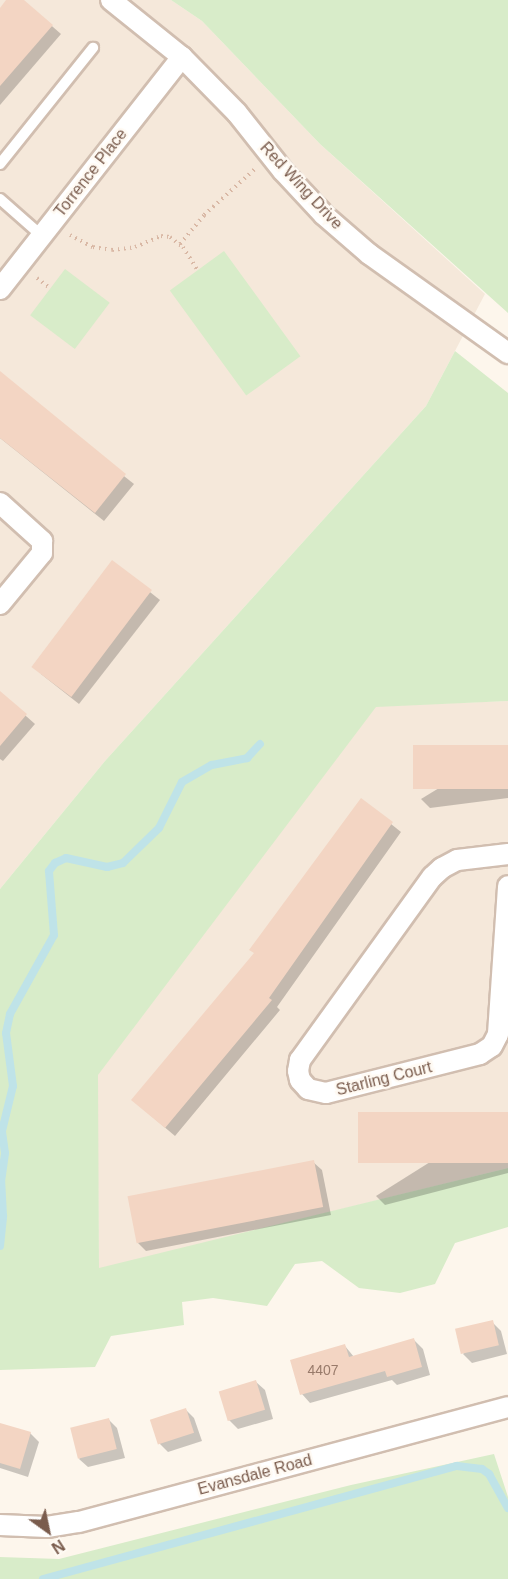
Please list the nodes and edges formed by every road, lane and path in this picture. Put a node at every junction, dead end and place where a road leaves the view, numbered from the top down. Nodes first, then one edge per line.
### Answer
1 (111, 0) edge
2 (93, 48) dead end
3 (182, 57) junction
4 (270, 154) junction
5 (0, 164) edge
6 (0, 199) edge
7 (47, 229) junction
8 (180, 244) junction
9 (197, 269) dead end
10 (0, 289) edge
11 (508, 352) edge
12 (0, 503) edge
13 (0, 604) edge
14 (508, 854) edge
15 (508, 886) edge
16 (508, 1407) edge
17 (0, 1525) edge

1 - 3 street, Red Wing Drive
2 - 5 lane
3 - 4 street, Red Wing Drive
3 - 7 street, Torrence Place
4 - 8 path
4 - 11 street, Red Wing Drive
6 - 7 lane
7 - 8 path
7 - 10 street, Torrence Place
8 - 9 path
12 - 13 street
14 - 15 street, Starling Court
16 - 17 street, Evansdale Road

